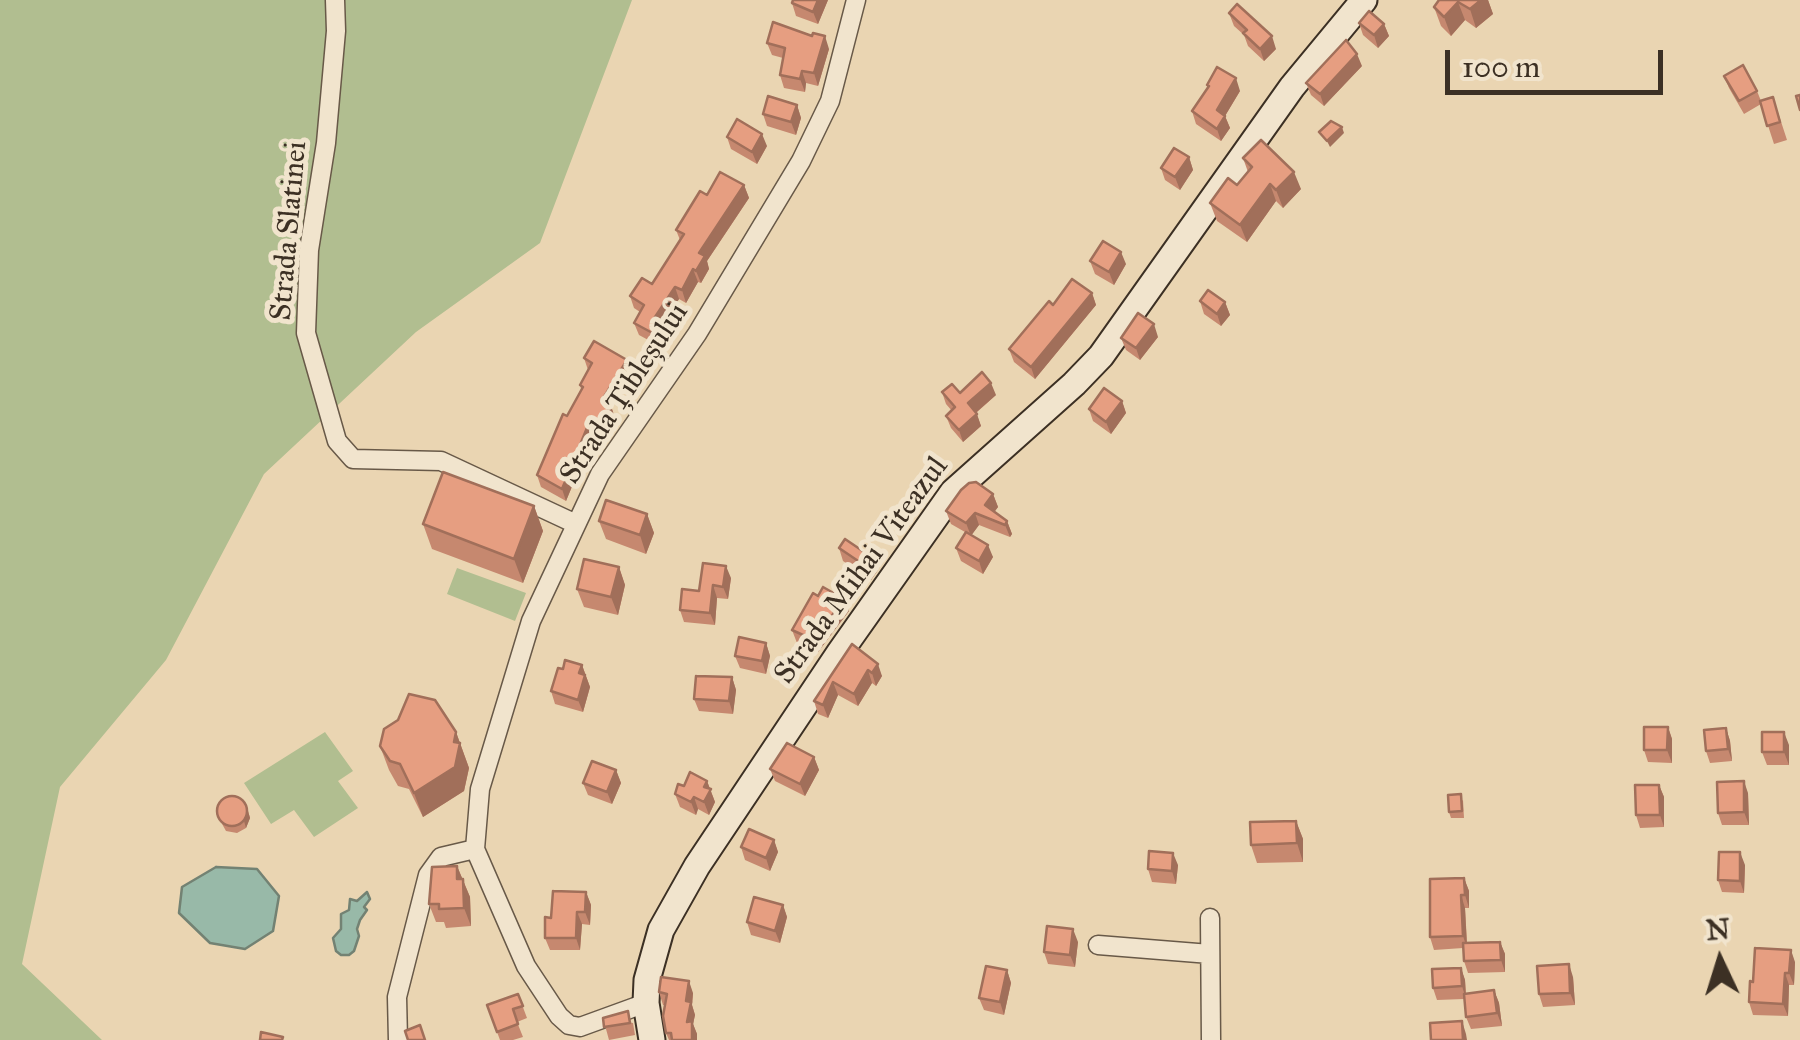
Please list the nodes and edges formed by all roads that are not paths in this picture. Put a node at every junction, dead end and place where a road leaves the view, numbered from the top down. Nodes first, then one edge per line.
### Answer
1 (335, 0) edge
2 (856, 0) edge
3 (1364, 0) edge
4 (576, 524) junction
5 (475, 849) junction
6 (1210, 918) dead end
7 (1098, 945) dead end
8 (1210, 954) junction
9 (646, 1002) junction
10 (398, 1040) edge
11 (652, 1040) edge
12 (1211, 1040) edge

1 - 4 street, Strada Slatinei
2 - 4 street, Strada Țibleșului
3 - 9 main road, Strada Mihai Viteazul
4 - 5 street, Strada Țibleșului
5 - 9 street, Strada Țibleșului
5 - 10 street
6 - 8 street
7 - 8 street
8 - 12 street
9 - 11 main road, Strada Mihai Viteazul

